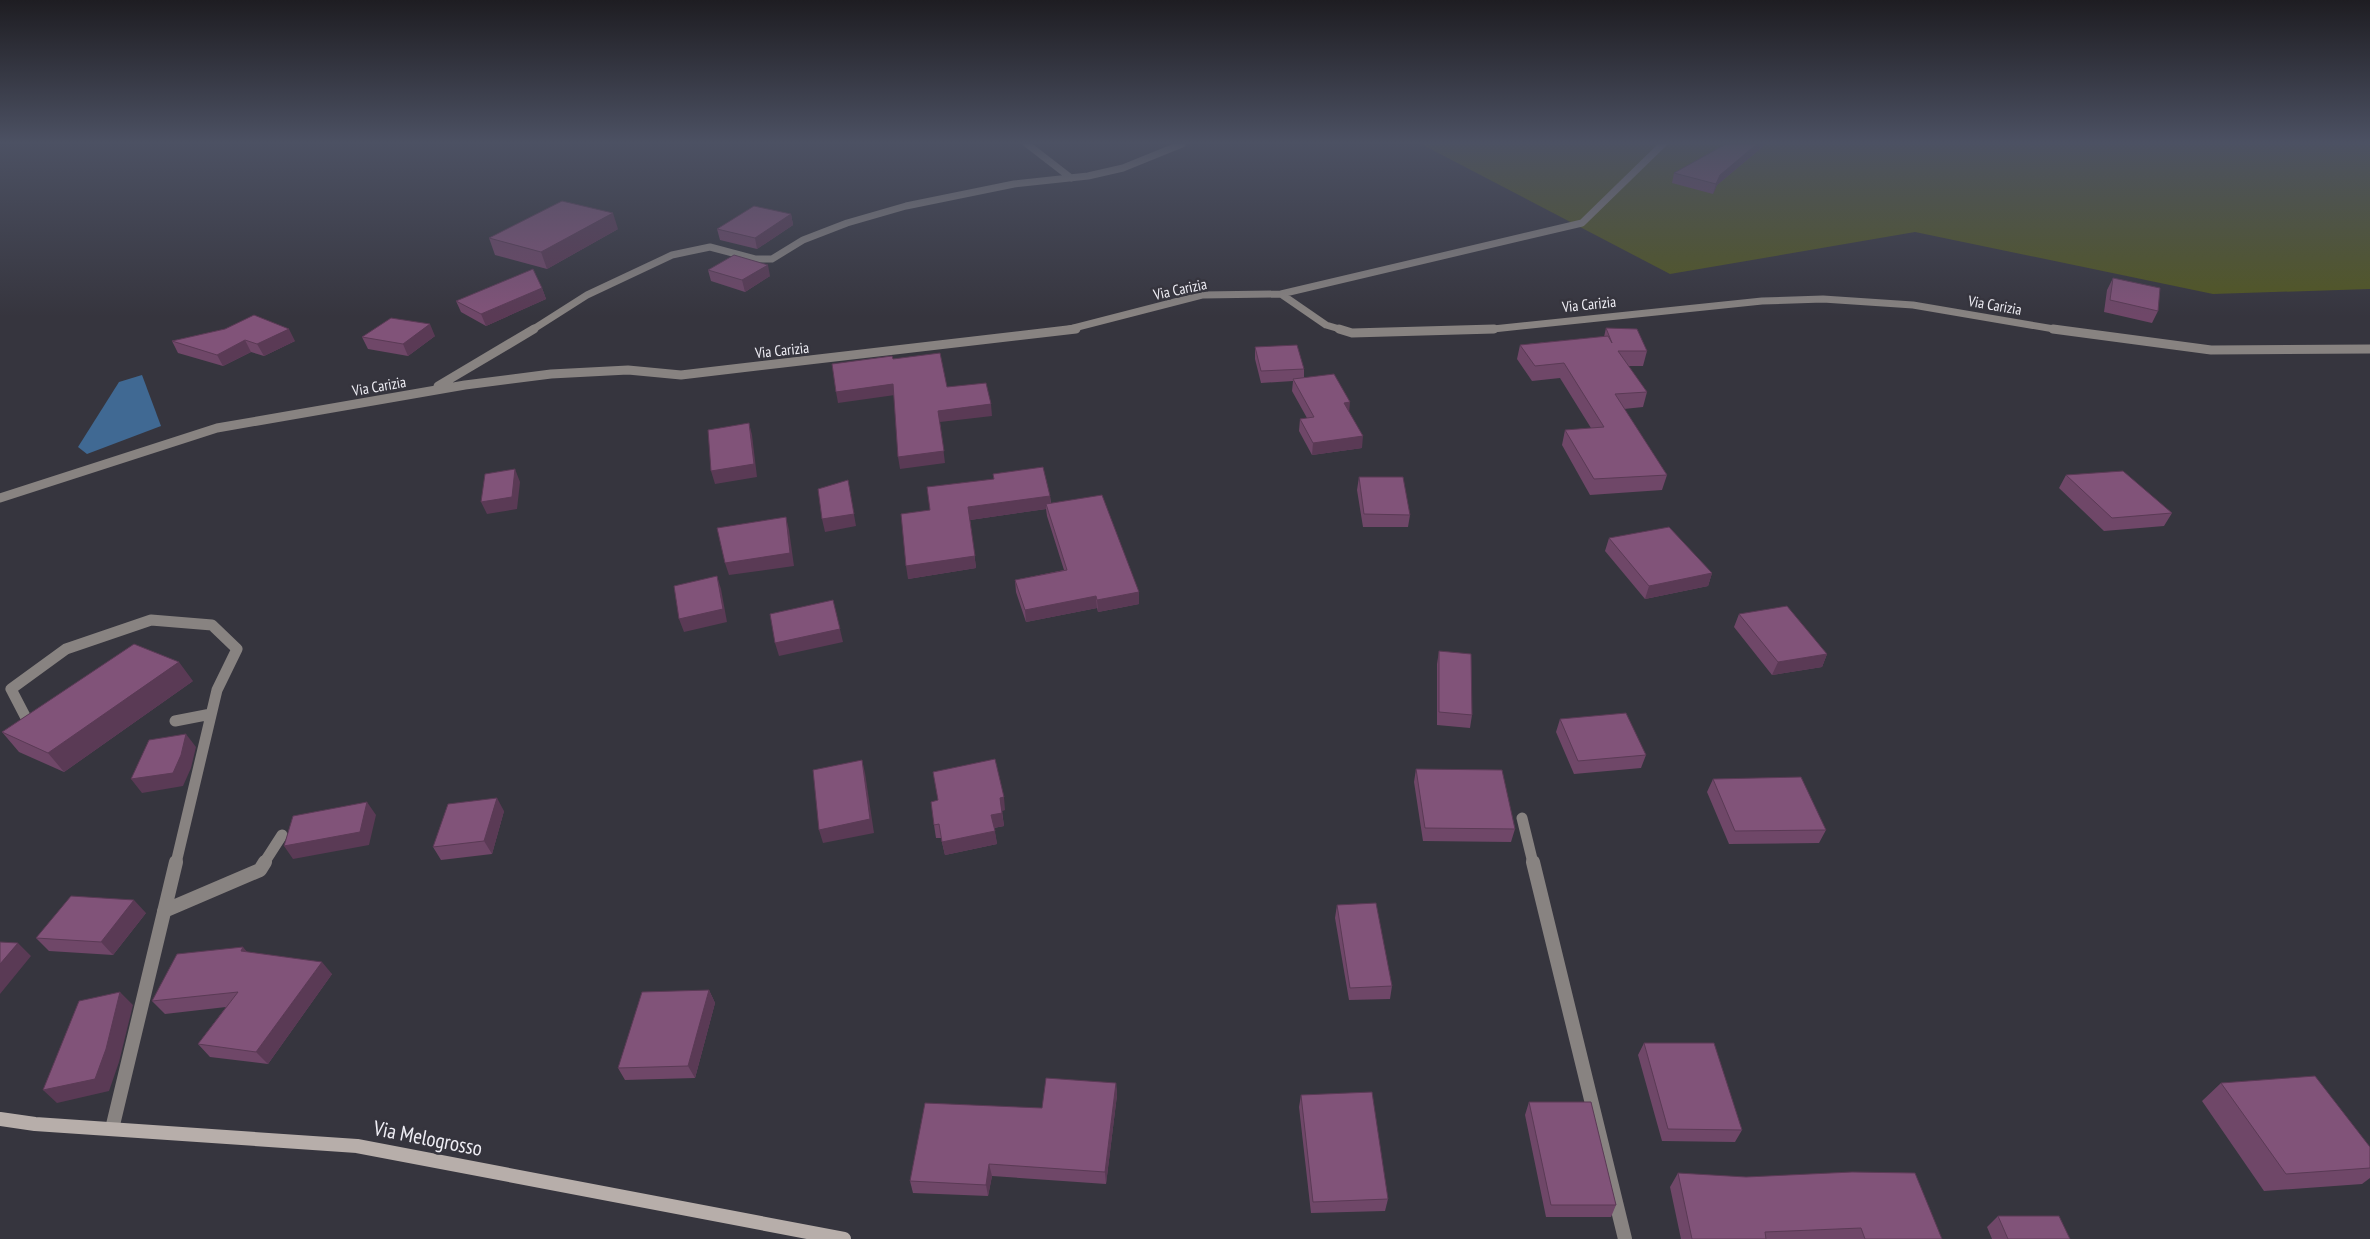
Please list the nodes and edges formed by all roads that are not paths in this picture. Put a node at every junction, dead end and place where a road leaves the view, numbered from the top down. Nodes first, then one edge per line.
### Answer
1 (927, 202) edge
2 (1604, 202) edge
3 (1281, 294) junction
4 (2370, 349) edge
5 (431, 390) junction
6 (0, 498) edge
7 (211, 714) junction
8 (25, 716) edge
9 (174, 722) dead end
10 (1522, 818) dead end
11 (282, 835) dead end
12 (164, 911) junction
13 (0, 1119) edge
14 (112, 1129) junction
15 (844, 1239) edge
16 (1625, 1239) edge

1 - 5 street
2 - 3 street
3 - 4 street, Via Carizia
3 - 5 street, Via Carizia
5 - 6 street, Via Carizia
7 - 8 street
7 - 9 street
7 - 12 street
10 - 16 street
11 - 12 street
12 - 14 street
13 - 14 street, Via Melogrosso
14 - 15 street, Via Melogrosso

